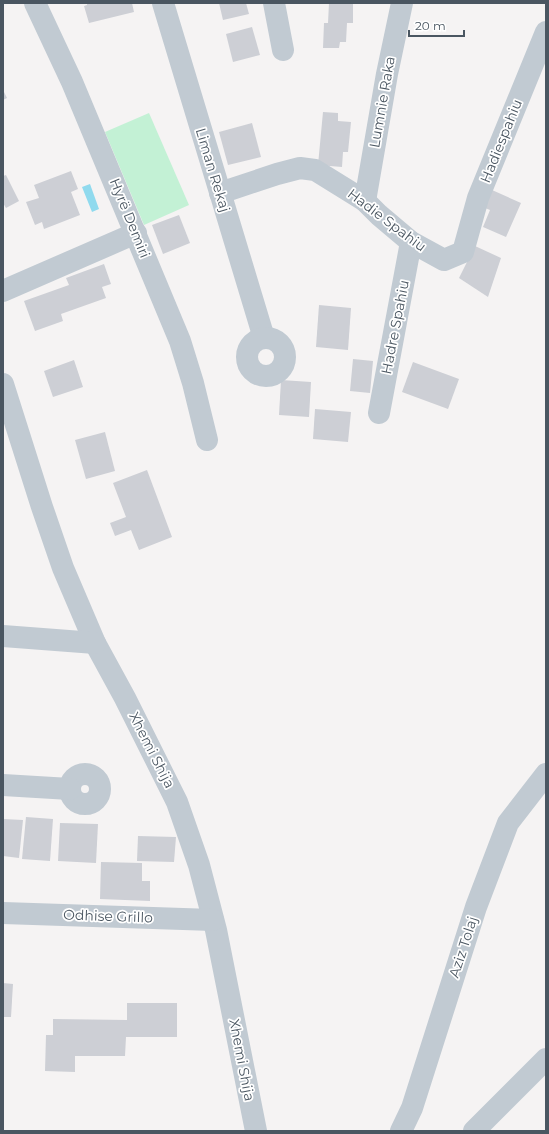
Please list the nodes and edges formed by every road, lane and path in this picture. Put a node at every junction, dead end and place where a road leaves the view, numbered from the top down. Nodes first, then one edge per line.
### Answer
1 (35, 3) edge
2 (163, 3) edge
3 (274, 3) edge
4 (402, 3) edge
5 (546, 32) edge
6 (283, 50) dead end
7 (220, 193) junction
8 (365, 201) junction
9 (136, 233) junction
10 (411, 242) junction
11 (463, 252) joint
12 (3, 291) edge
13 (264, 338) dead end
14 (3, 384) edge
15 (379, 413) dead end
16 (207, 440) dead end
17 (3, 636) edge
18 (95, 643) junction
19 (546, 774) edge
20 (3, 785) edge
21 (70, 789) dead end
22 (3, 913) edge
23 (213, 920) junction
24 (546, 1059) edge
25 (256, 1131) edge
26 (401, 1131) edge
27 (474, 1131) edge

1 - 9 street, Hyrë Demiri
2 - 7 street, Liman Rekaj
3 - 6 street
4 - 8 street, Lumnie Raka
5 - 11 street, Hadiespahiu
7 - 8 street, Hadie Spahiu
7 - 13 street, Liman Rekaj
8 - 10 street, Hadie Spahiu
9 - 12 street
9 - 16 street, Hyrë Demiri
10 - 11 street, Hadie Spahiu
10 - 15 street, Hadre Spahiu
14 - 18 street, Xhemi Shija
17 - 18 street
18 - 23 street, Xhemi Shija
19 - 26 street, Aziz Tolaj
20 - 21 street
22 - 23 street, Odhise Grillo
23 - 25 street, Xhemi Shija
24 - 27 street

